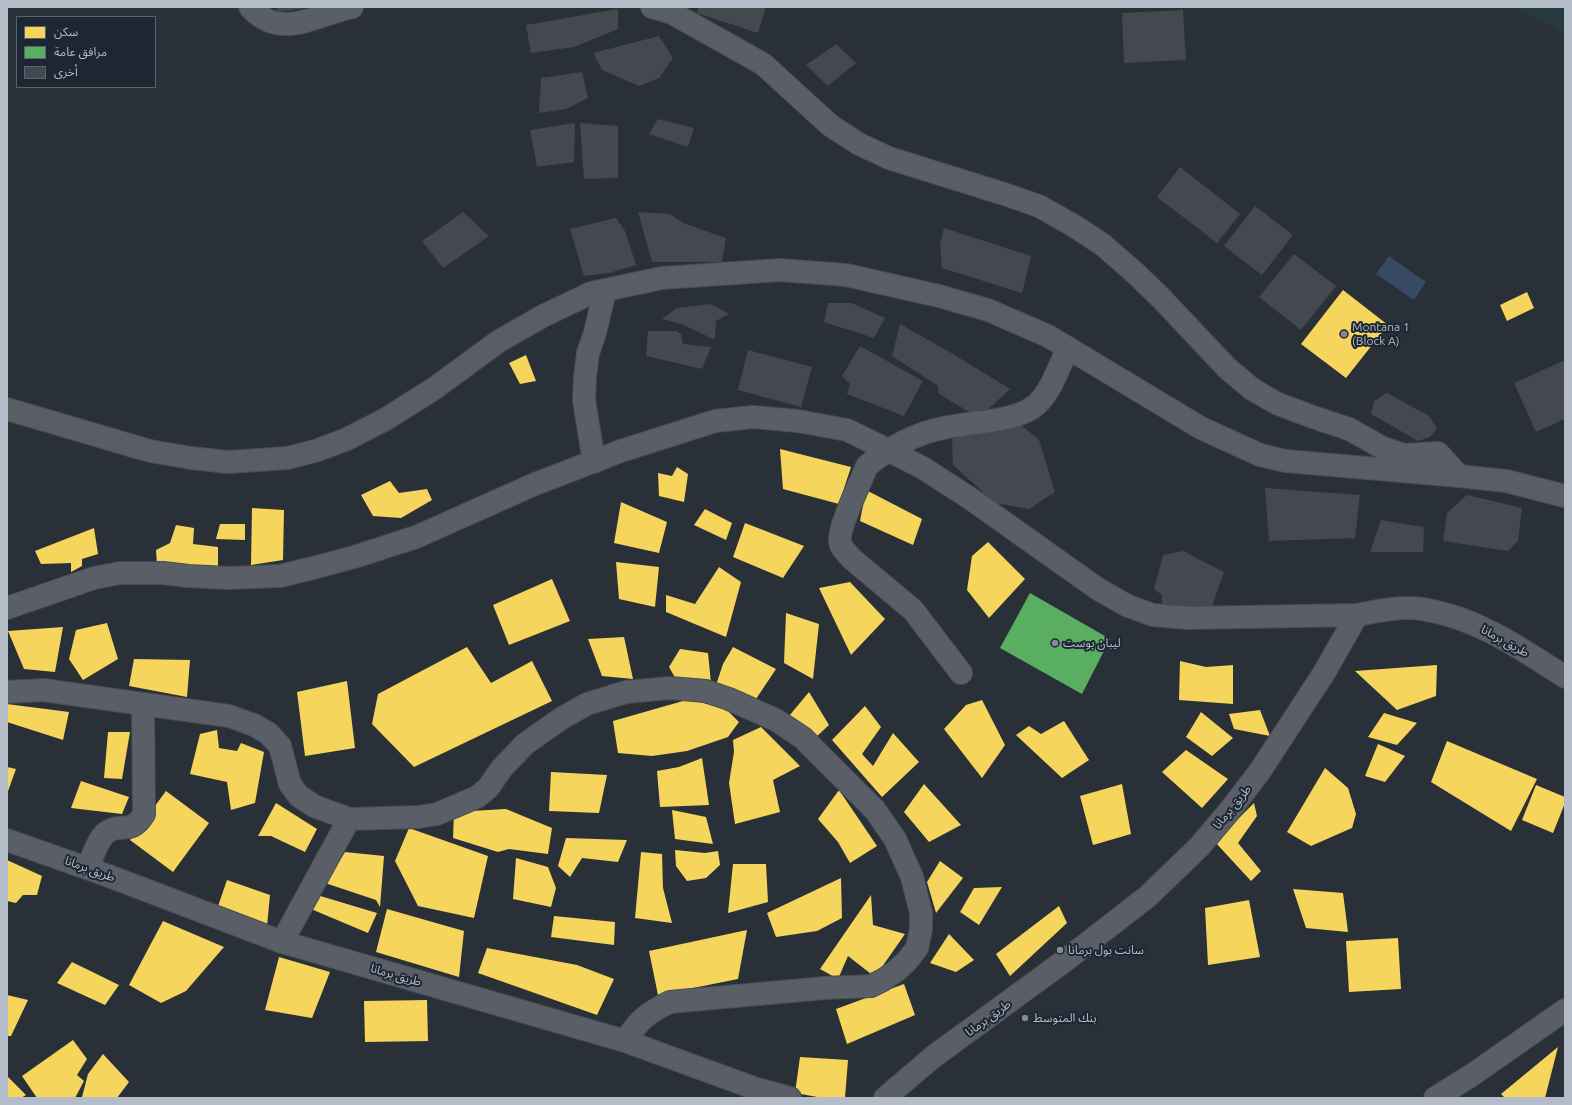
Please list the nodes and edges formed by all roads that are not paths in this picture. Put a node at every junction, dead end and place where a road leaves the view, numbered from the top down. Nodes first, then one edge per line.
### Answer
1 (250, 7) edge
2 (352, 7) edge
3 (652, 7) edge
4 (605, 290) junction
5 (1068, 348) junction
6 (7, 409) edge
7 (888, 450) junction
8 (594, 462) junction
9 (1459, 476) junction
10 (1565, 496) edge
11 (7, 608) edge
12 (1357, 615) junction
13 (961, 673) dead end
14 (1565, 677) edge
15 (7, 692) edge
16 (143, 704) junction
17 (349, 819) junction
18 (7, 840) edge
19 (88, 868) junction
20 (282, 942) junction
21 (1562, 1019) edge
22 (625, 1041) junction
23 (790, 1098) edge
24 (885, 1098) edge
25 (1435, 1098) edge

1 - 2 street
3 - 9 street
4 - 5 main road
4 - 6 main road
4 - 8 street
5 - 7 street
5 - 9 main road
7 - 8 street
7 - 12 street
7 - 13 street
8 - 11 street
9 - 10 main road
12 - 14 street, طريق برمانا
12 - 24 street, طريق برمانا
15 - 16 street
16 - 17 street
16 - 19 street
17 - 20 street
17 - 22 street
18 - 19 street, طريق برمانا
19 - 20 street, طريق برمانا
20 - 22 street, طريق برمانا
21 - 25 street
22 - 23 street, طريق برمانا

